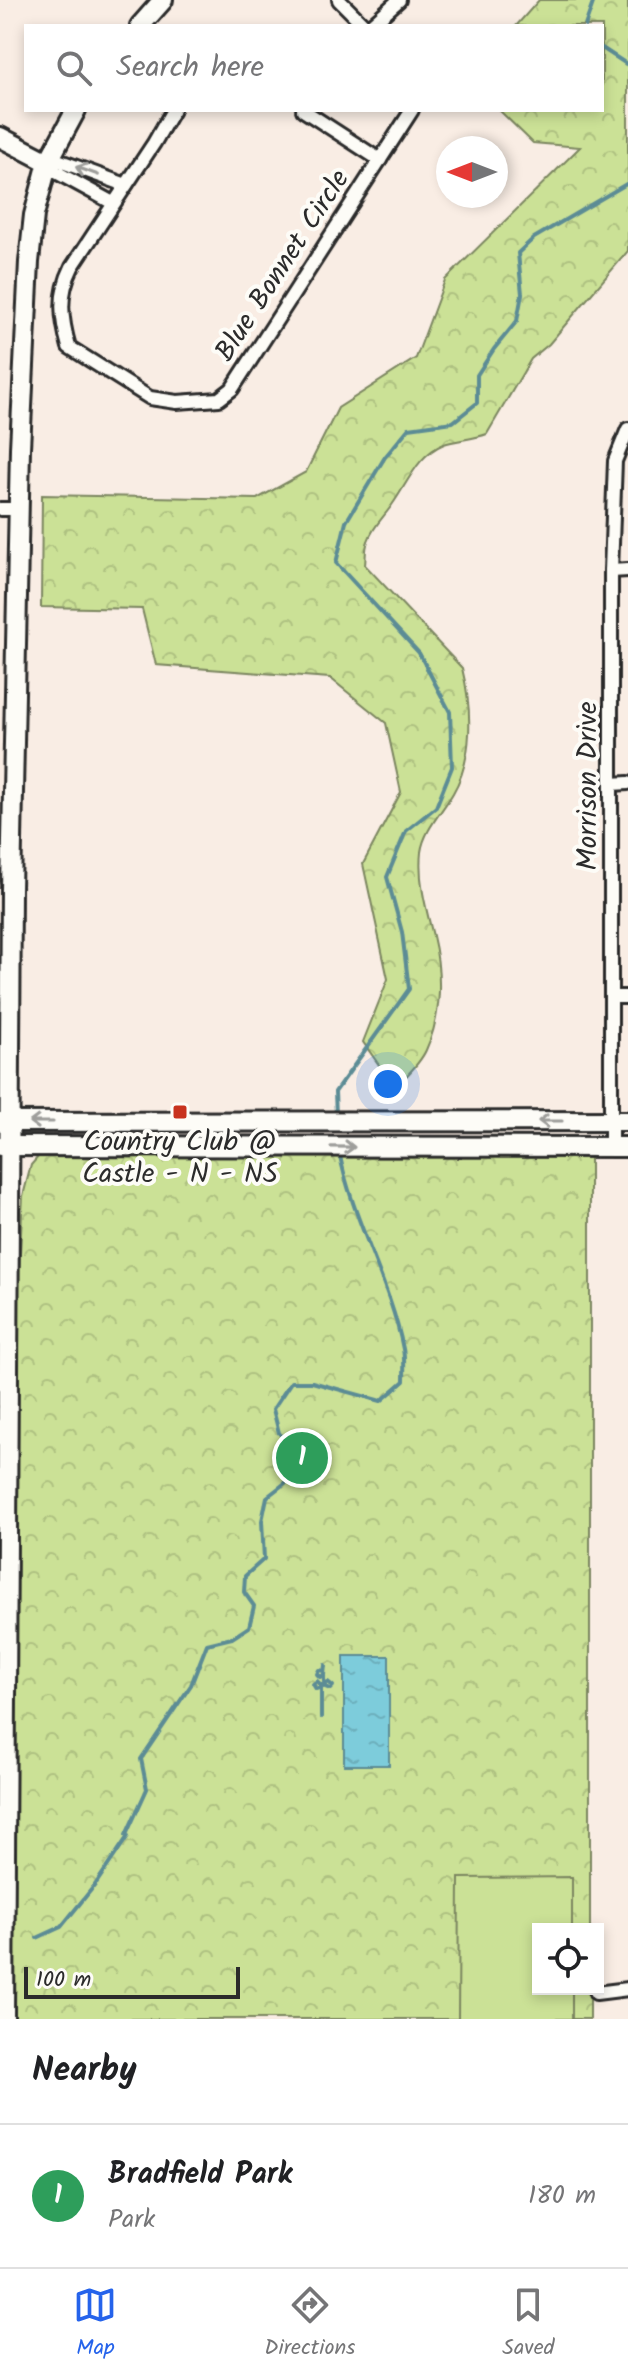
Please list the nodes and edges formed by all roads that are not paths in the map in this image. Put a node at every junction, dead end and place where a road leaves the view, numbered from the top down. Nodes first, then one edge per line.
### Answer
1 (163, 0) edge
2 (339, 0) edge
3 (399, 0) edge
4 (142, 24) edge
5 (366, 24) edge
6 (370, 24) edge
7 (75, 112) edge
8 (172, 112) edge
9 (306, 112) edge
10 (411, 112) edge
11 (0, 137) edge
12 (380, 160) junction
13 (48, 162) junction
14 (126, 185) junction
15 (113, 203) junction
16 (628, 429) edge
17 (9, 509) edge
18 (628, 570) edge
19 (611, 571) junction
20 (8, 710) edge
21 (628, 783) edge
22 (612, 784) junction
23 (612, 997) junction
24 (628, 997) edge
25 (461, 1121) junction
26 (620, 1121) edge
27 (4, 1122) edge
28 (4, 1146) edge
29 (620, 1147) edge
30 (461, 1148) junction
31 (3, 1643) edge
32 (628, 1989) edge
33 (604, 1992) edge
34 (4, 2019) edge

1 - 4 main road
2 - 5 street
3 - 6 street
7 - 13 main road
8 - 14 street, Blue Bonnet Circle
9 - 12 street, Blue Bonnet Circle
10 - 12 street
11 - 13 main road
12 - 15 street, Blue Bonnet Circle
14 -> 13 street
13 - 15 street
13 - 17 main road
14 - 15 street, Blue Bonnet Circle
16 - 19 street, Morrison Drive
17 - 20 main road
18 - 19 street
19 - 22 street, Morrison Drive
20 - 27 main road
21 - 22 street
22 - 23 street, Morrison Drive
23 - 24 street
23 - 26 street, Morrison Drive
26 -> 25 main road
25 -> 27 main road
25 - 30 main road
26 - 29 street, Morrison Drive
27 - 28 main road
28 -> 30 main road
28 - 31 main road
29 - 30 main road
31 - 34 main road
32 - 33 street

